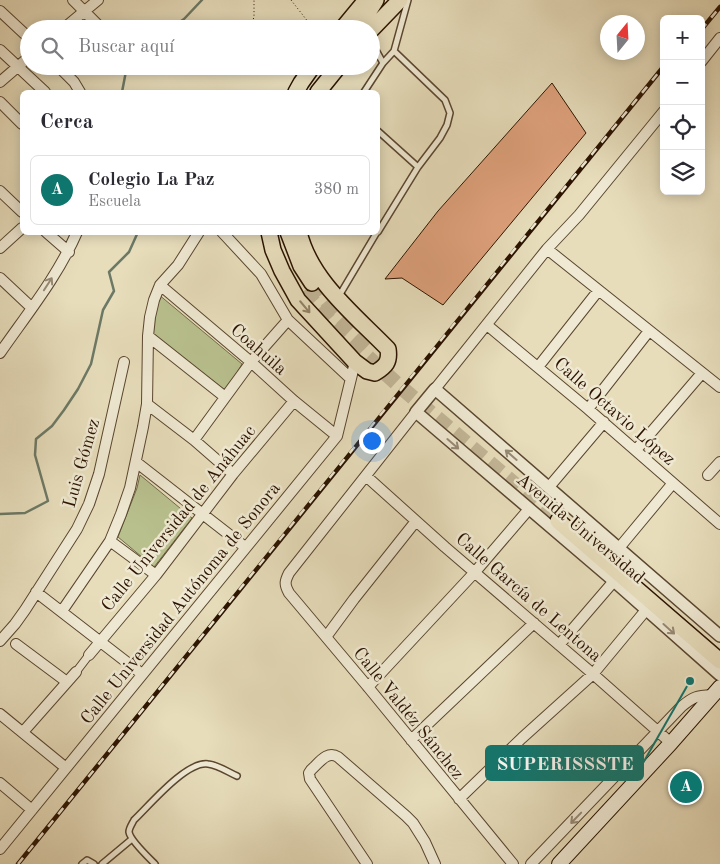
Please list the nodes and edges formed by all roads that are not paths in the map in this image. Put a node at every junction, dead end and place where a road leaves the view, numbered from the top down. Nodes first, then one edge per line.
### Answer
1 (73, 0) edge
2 (98, 0) edge
3 (366, 0) edge
4 (376, 0) edge
5 (400, 0) edge
6 (408, 0) edge
7 (0, 11) edge
8 (85, 11) junction
9 (74, 20) edge
10 (94, 20) edge
11 (349, 20) edge
12 (365, 20) edge
13 (380, 21) edge
14 (20, 30) edge
15 (720, 38) edge
16 (0, 50) edge
17 (394, 51) junction
18 (380, 58) edge
19 (703, 60) edge
20 (383, 63) junction
21 (18, 67) joint
22 (380, 68) edge
23 (27, 75) edge
24 (67, 75) edge
25 (306, 75) edge
26 (332, 75) edge
27 (375, 75) edge
28 (0, 82) edge
29 (296, 89) edge
30 (43, 90) edge
31 (79, 90) edge
32 (320, 90) edge
33 (365, 90) edge
34 (0, 102) edge
35 (660, 116) edge
36 (20, 122) edge
37 (380, 133) edge
38 (418, 167) junction
39 (0, 191) edge
40 (20, 210) edge
41 (380, 227) edge
42 (20, 230) edge
43 (49, 235) edge
44 (76, 235) edge
45 (197, 235) edge
46 (225, 235) edge
47 (270, 235) edge
48 (279, 235) edge
49 (289, 235) edge
50 (299, 235) edge
51 (375, 235) edge
52 (0, 248) edge
53 (547, 249) junction
54 (69, 252) junction
55 (0, 278) edge
56 (160, 285) junction
57 (598, 291) junction
58 (338, 298) junction
59 (32, 308) junction
60 (288, 320) junction
61 (487, 325) junction
62 (649, 331) junction
63 (148, 336) junction
64 (0, 353) edge
65 (124, 362) dead end
66 (251, 362) junction
67 (354, 362) junction
68 (538, 367) junction
69 (702, 372) junction
70 (350, 378) junction
71 (720, 387) edge
72 (436, 389) junction
73 (225, 397) junction
74 (294, 401) junction
75 (147, 404) junction
76 (588, 408) junction
77 (416, 412) junction
78 (604, 422) junction
79 (337, 436) junction
80 (194, 440) junction
81 (636, 450) junction
82 (136, 462) junction
83 (720, 462) edge
84 (233, 474) junction
85 (708, 475) dead end
86 (366, 476) junction
87 (673, 483) junction
88 (549, 487) junction
89 (530, 509) junction
90 (203, 514) junction
91 (416, 521) junction
92 (720, 524) edge
93 (110, 541) junction
94 (245, 547) junction
95 (619, 548) junction
96 (474, 572) junction
97 (156, 575) junction
98 (614, 581) junction
99 (36, 592) junction
100 (649, 606) junction
101 (62, 611) junction
102 (534, 622) junction
103 (720, 636) edge
104 (326, 637) junction
105 (0, 641) edge
106 (100, 641) junction
107 (16, 644) dead end
108 (559, 645) junction
109 (720, 651) edge
110 (89, 655) joint
111 (720, 660) edge
112 (76, 672) joint
113 (142, 674) junction
114 (593, 674) junction
115 (720, 674) edge
116 (720, 681) edge
117 (67, 682) junction
118 (368, 688) junction
119 (718, 690) edge
120 (0, 714) edge
121 (22, 732) junction
122 (657, 732) junction
123 (411, 740) junction
124 (671, 743) junction
125 (66, 768) junction
126 (237, 776) dead end
127 (0, 783) edge
128 (458, 799) junction
129 (590, 803) junction
130 (32, 810) junction
131 (604, 816) junction
132 (132, 839) junction
133 (0, 849) edge
134 (82, 864) edge
135 (94, 864) edge
136 (102, 864) edge
137 (155, 864) edge
138 (367, 864) edge
139 (435, 864) edge
140 (513, 864) edge
141 (532, 864) edge
142 (559, 864) edge

1 - 8 street
2 - 8 street
3 - 11 main road
4 - 12 main road
5 - 13 main road
6 - 17 lane
7 - 14 street
8 - 9 street
8 - 10 street
15 - 19 street
16 - 21 street
17 - 20 lane
17 - 38 lane
18 - 20 lane
20 - 22 lane
21 - 28 street
23 - 30 street
24 - 31 street
25 - 29 main road
26 - 32 main road
27 - 33 lane
34 - 36 street
35 - 53 street
37 - 38 lane
38 - 41 lane
39 - 40 street
42 - 52 street
43 - 54 street
44 - 54 street
45 - 56 street
46 - 60 street
47 -> 67 main road
48 - 49 main road
50 - 58 main road
51 - 58 lane
53 - 57 street
53 - 61 street
59 -> 54 street
55 - 59 street
56 - 63 street
56 - 66 street, Coahuila
57 - 62 street
57 - 68 street
58 - 67 main road
59 - 64 street
60 - 66 street
60 - 70 street
61 - 68 street, Calle Octavio López
61 - 72 street
62 - 69 street
62 - 76 street
63 - 73 street
63 - 75 street
65 - 99 street, Luis Gómez
66 - 73 street
66 - 74 street, Coahuila
67 - 70 street, Calle Universidad Autónoma de Sonora
68 - 76 street, Calle Octavio López
69 - 71 street
69 - 81 street
70 - 79 street, Calle Universidad Autónoma de Sonora
72 - 77 street
88 -> 72 street, Avenida Universidad
73 - 80 street
74 - 79 street, Coahuila
74 - 84 street, Calle Universidad de Anáhuac
75 - 80 street
75 - 82 street
76 - 78 street, Calle Octavio López
77 - 86 street
77 -> 89 street, Avenida Universidad
78 - 81 street, Calle Octavio López
78 - 88 street
79 - 94 street, Calle Universidad Autónoma de Sonora
80 - 84 street
81 - 87 street, Calle Octavio López
82 - 90 street
82 - 93 street
83 - 85 street
84 - 90 street, Calle Universidad de Anáhuac
86 - 91 street, Calle García de Lentona
86 - 104 street, Calle Valdéz Sánchez
87 - 92 street, Calle Octavio López
87 - 95 street
88 - 95 street, Avenida Universidad
89 - 96 street
89 - 98 street, Avenida Universidad
90 - 94 street
90 - 97 street, Calle Universidad de Anáhuac
91 - 96 street, Calle García de Lentona
91 - 104 street
93 - 97 street
93 - 101 street
94 - 113 street, Calle Universidad Autónoma de Sonora
95 - 103 street, Avenida Universidad
96 - 102 street, Calle García de Lentona
96 - 118 street
97 - 106 street, Calle Universidad de Anáhuac
98 - 100 street, Avenida Universidad
98 - 108 street
99 - 101 street
99 - 105 street, Luis Gómez
100 - 109 main road, Avenida Universidad
100 - 111 main road, Avenida Universidad
100 - 114 street
100 -> 115 street, Avenida Universidad
101 - 106 street
102 - 108 street, Calle García de Lentona
102 - 123 street
104 - 118 street, Calle Valdéz Sánchez
106 - 110 street, Calle Universidad de Anáhuac
106 - 113 street
107 - 117 street
108 - 114 street, Calle García de Lentona
110 - 112 street
112 - 117 street
113 - 125 street, Calle Universidad Autónoma de Sonora
114 - 122 street, Calle García de Lentona
114 - 128 street
116 - 119 main road
117 - 121 street
118 - 123 street, Calle Valdéz Sánchez
119 - 122 street
119 - 124 main road
120 - 121 street
121 - 125 street
122 - 124 street, Calle García de Lentona
122 - 129 street
123 - 128 street, Calle Valdéz Sánchez
124 - 131 main road
125 - 130 street, Calle Universidad Autónoma de Sonora
126 - 132 lane
127 - 130 street
128 - 140 street, Calle Valdéz Sánchez
129 - 131 street
129 -> 141 street
130 - 133 street, Calle Universidad Autónoma de Sonora
131 - 142 main road
132 - 136 lane
132 - 137 lane
134 - 135 lane
138 - 139 street

